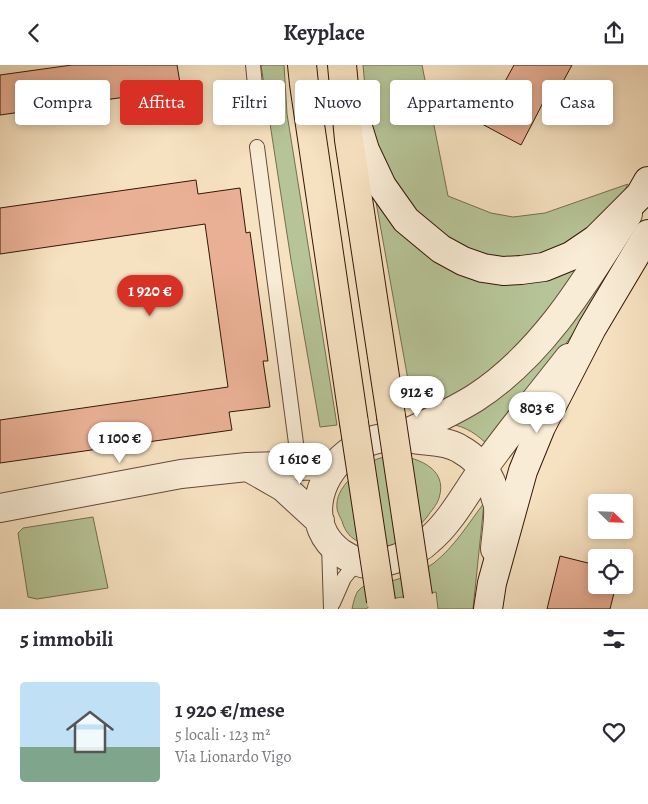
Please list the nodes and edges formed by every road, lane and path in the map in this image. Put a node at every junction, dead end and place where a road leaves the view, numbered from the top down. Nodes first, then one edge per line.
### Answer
1 (253, 65) edge
2 (302, 65) edge
3 (342, 70) edge
4 (254, 80) edge
5 (257, 147) dead end
6 (644, 188) edge
7 (648, 234) edge
8 (592, 328) junction
9 (406, 431) junction
10 (335, 465) junction
11 (299, 466) junction
12 (247, 467) junction
13 (483, 469) junction
14 (0, 508) edge
15 (450, 518) junction
16 (324, 531) junction
17 (357, 562) junction
18 (490, 596) edge
19 (418, 603) edge
20 (381, 605) edge
21 (331, 609) edge

1 - 4 lane
2 - 20 main road, bridge
3 - 6 street
3 - 9 main road
5 - 11 lane
6 - 9 street
7 - 8 street
8 - 13 street
8 - 18 street
9 - 10 street
9 - 13 street
9 - 15 street
9 - 19 main road, bridge
10 - 11 street
10 - 16 street
11 - 12 street
12 - 14 street
12 - 16 street
13 - 15 street
13 - 18 street
15 - 17 street
16 - 17 street
16 - 21 lane
17 - 21 lane

